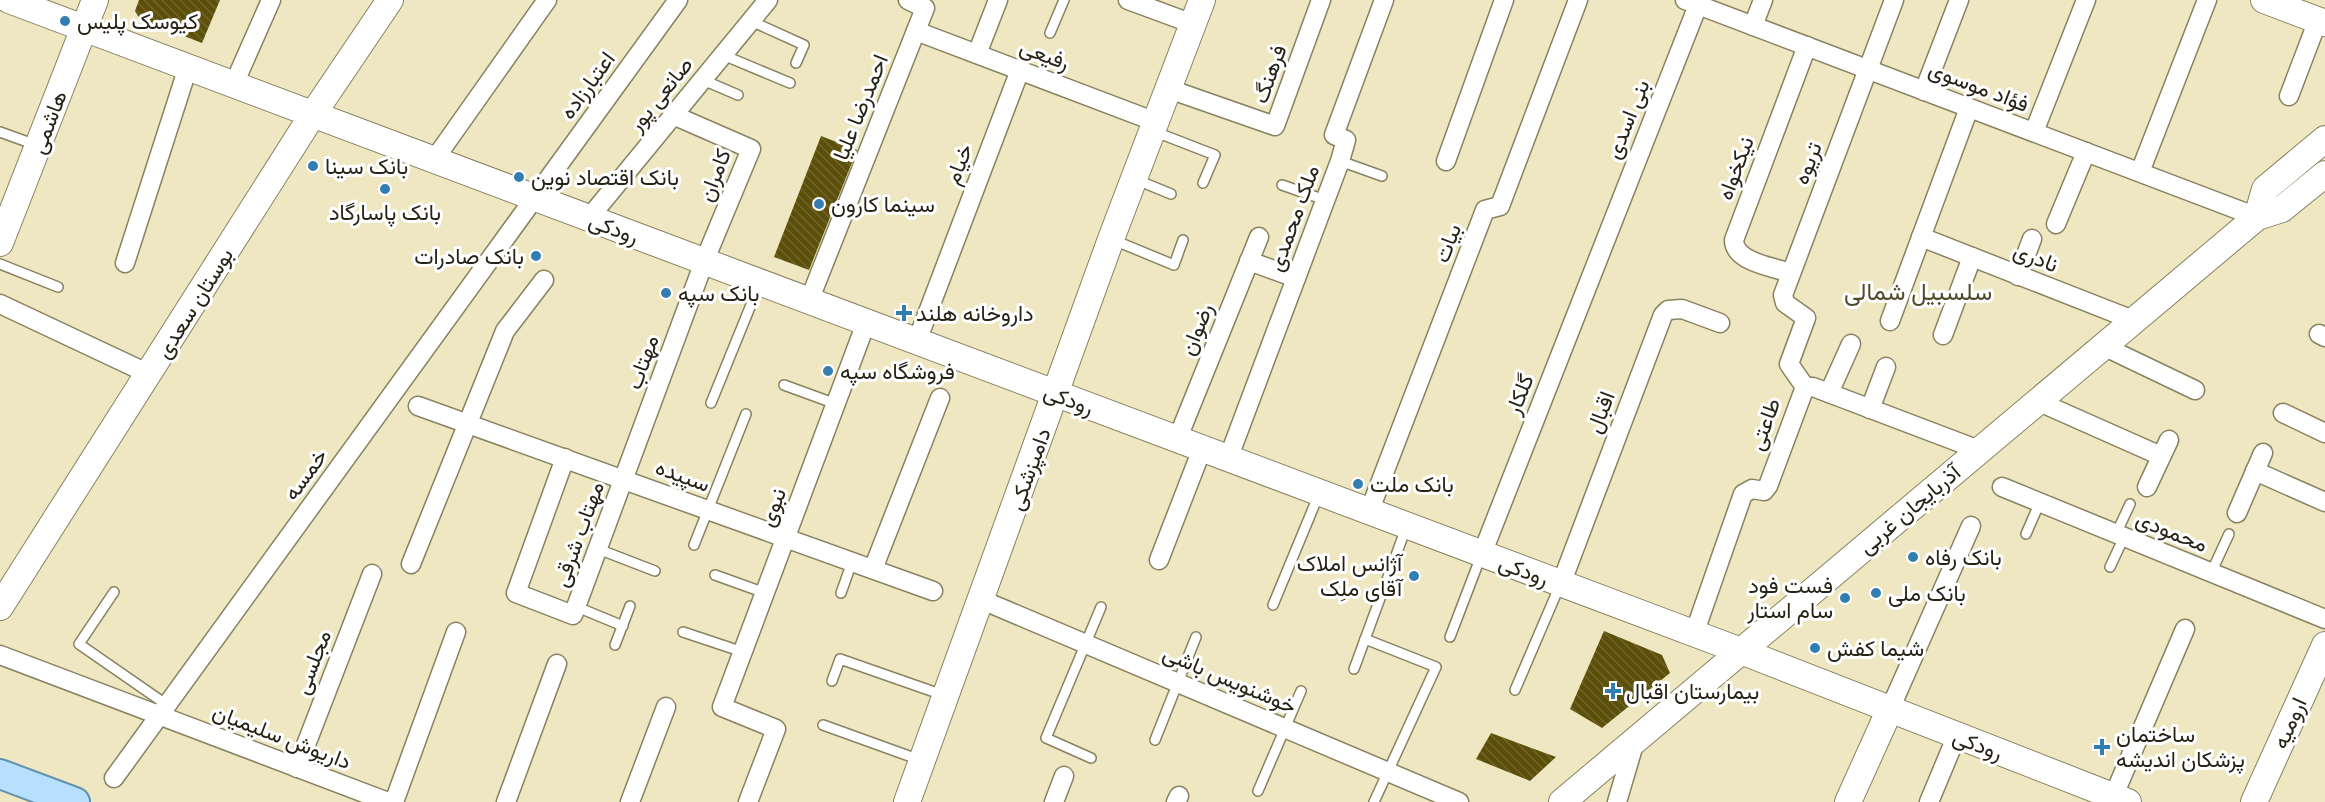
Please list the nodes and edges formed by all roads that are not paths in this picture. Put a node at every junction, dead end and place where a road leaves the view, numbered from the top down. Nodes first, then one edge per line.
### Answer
1 (9, 0) edge
2 (95, 0) edge
3 (271, 0) edge
4 (390, 0) edge
5 (546, 0) edge
6 (678, 0) edge
7 (768, 0) edge
8 (908, 0) edge
9 (998, 0) edge
10 (1064, 0) edge
11 (1128, 0) edge
12 (1321, 0) edge
13 (1384, 0) edge
14 (1504, 0) edge
15 (1578, 0) edge
16 (1763, 0) edge
17 (1893, 0) edge
18 (1959, 0) edge
19 (2086, 0) edge
20 (2207, 0) edge
21 (2265, 0) edge
22 (1692, 3) edge
23 (1197, 12) edge
24 (2313, 14) edge
25 (751, 21) junction
26 (1754, 26) junction
27 (84, 28) junction
28 (916, 31) junction
29 (1050, 33) dead end
30 (1807, 46) junction
31 (977, 54) junction
32 (723, 55) junction
33 (796, 63) dead end
34 (188, 67) junction
35 (1868, 69) junction
36 (1020, 70) junction
37 (703, 80) junction
38 (790, 83) dead end
39 (234, 84) junction
40 (1169, 89) junction
41 (1924, 91) junction
42 (738, 96) dead end
43 (2289, 96) dead end
44 (1969, 108) junction
45 (312, 114) junction
46 (673, 115) junction
47 (1155, 127) junction
48 (0, 132) edge
49 (2034, 132) junction
50 (2325, 139) edge
51 (38, 146) junction
52 (2086, 152) junction
53 (434, 160) junction
54 (1340, 161) junction
55 (1446, 161) dead end
56 (2140, 172) junction
57 (2325, 174) edge
58 (1382, 176) dead end
59 (1136, 179) junction
60 (1203, 183) dead end
61 (1282, 185) dead end
62 (1171, 194) dead end
63 (536, 198) junction
64 (1325, 200) junction
65 (2256, 217) junction
66 (589, 218) junction
67 (2056, 224) dead end
68 (1259, 237) dead end
69 (1921, 237) junction
70 (1111, 239) junction
71 (2032, 239) dead end
72 (1183, 240) dead end
73 (0, 243) edge
74 (1601, 251) joint
75 (1972, 257) junction
76 (1249, 261) junction
77 (704, 262) junction
78 (125, 263) dead end
79 (0, 264) edge
80 (1791, 273) junction
81 (2018, 276) junction
82 (1296, 278) junction
83 (544, 280) dead end
84 (760, 283) junction
85 (58, 287) dead end
86 (809, 301) junction
87 (0, 304) edge
88 (2133, 320) junction
89 (1890, 321) dead end
90 (866, 323) junction
91 (1720, 323) dead end
92 (1943, 335) dead end
93 (917, 342) junction
94 (1851, 344) dead end
95 (2103, 346) junction
96 (1886, 367) dead end
97 (149, 374) junction
98 (784, 385) dead end
99 (1805, 387) junction
100 (2194, 391) dead end
101 (1829, 393) junction
102 (1056, 394) junction
103 (940, 398) dead end
104 (2037, 401) junction
105 (711, 403) dead end
106 (836, 404) junction
107 (418, 406) dead end
108 (1870, 409) junction
109 (746, 414) dead end
110 (2283, 414) dead end
111 (469, 424) junction
112 (2325, 433) edge
113 (1177, 440) junction
114 (2169, 440) dead end
115 (1202, 449) junction
116 (1979, 450) junction
117 (2263, 453) dead end
118 (2161, 456) junction
119 (565, 458) junction
120 (1228, 459) junction
121 (2255, 471) junction
122 (624, 480) junction
123 (2002, 487) dead end
124 (2147, 487) dead end
125 (1319, 493) junction
126 (2040, 502) junction
127 (2325, 502) edge
128 (2130, 504) dead end
129 (708, 510) junction
130 (1369, 512) junction
131 (2237, 513) dead end
132 (1406, 525) junction
133 (1971, 526) dead end
134 (2026, 534) dead end
135 (2229, 534) dead end
136 (2120, 535) junction
137 (786, 538) junction
138 (694, 545) dead end
139 (598, 549) junction
140 (1482, 554) junction
141 (1159, 560) dead end
142 (852, 562) junction
143 (411, 564) dead end
144 (2110, 567) dead end
145 (873, 569) junction
146 (655, 571) dead end
147 (2211, 573) junction
148 (372, 574) dead end
149 (715, 574) dead end
150 (1561, 584) junction
151 (933, 591) dead end
152 (114, 592) dead end
153 (765, 593) junction
154 (841, 593) dead end
155 (982, 600) junction
156 (1273, 605) dead end
157 (577, 606) junction
158 (630, 606) dead end
159 (0, 607) edge
160 (1101, 607) dead end
161 (2325, 619) edge
162 (623, 626) junction
163 (2185, 629) dead end
164 (456, 632) dead end
165 (683, 632) dead end
166 (1694, 634) junction
167 (1196, 637) dead end
168 (1450, 637) dead end
169 (1365, 639) junction
170 (1085, 644) junction
171 (615, 645) dead end
172 (2325, 645) edge
173 (1740, 651) junction
174 (743, 652) junction
175 (0, 655) edge
176 (557, 664) dead end
177 (1354, 669) dead end
178 (832, 681) dead end
179 (1178, 683) junction
180 (1515, 690) dead end
181 (1301, 691) dead end
182 (946, 695) junction
183 (666, 707) dead end
184 (1890, 709) junction
185 (163, 710) junction
186 (824, 725) dead end
187 (1286, 729) junction
188 (1957, 735) junction
189 (1155, 740) dead end
190 (1635, 741) junction
191 (1090, 758) dead end
192 (922, 761) junction
193 (297, 768) junction
194 (1389, 772) junction
195 (0, 774) edge
196 (1064, 776) dead end
197 (114, 778) dead end
198 (1258, 791) dead end
199 (2118, 800) edge
200 (75, 802) edge
201 (388, 802) edge
202 (394, 802) edge
203 (506, 802) edge
204 (630, 802) edge
205 (748, 802) edge
206 (907, 802) edge
207 (1054, 802) edge
208 (1374, 802) edge
209 (1459, 802) edge
210 (1562, 802) edge
211 (1617, 802) edge
212 (1848, 802) edge
213 (1929, 802) edge
214 (2254, 802) edge

1 - 27 main road, رودکی
2 - 27 main road, هاشمی
3 - 39 street
4 - 45 main road, بوستان سعدی
5 - 53 street
6 - 63 street, اعتبارزاده
7 - 25 street, صانعی پور
8 - 28 street, احمدرضا علیا
9 - 31 street
10 - 29 lane
11 - 23 street
12 - 40 street, فرهنگ
13 - 54 street, ملک محمدی
14 - 55 street
15 - 130 street, بیات
16 - 26 street
17 - 35 street, تریوه
18 - 41 street
19 - 49 street
20 - 56 street
21 - 24 main road
22 - 26 street, فؤاد موسوی
22 - 74 street, بنی اسدی
23 - 40 main road, دامپزشکی
24 - 43 street
25 - 32 street, صانعی پور
25 - 33 lane
26 - 30 street, فؤاد موسوی
27 - 34 main road, رودکی
27 - 51 main road, هاشمی
28 - 31 street, رفیعی
28 - 86 street, احمدرضا علیا
30 - 35 street, فؤاد موسوی
30 - 80 street, نیکخواه
31 - 36 street, رفیعی
32 - 37 street, صانعی پور
32 - 38 lane
34 - 39 main road, رودکی
34 - 78 street
35 - 41 street, فؤاد موسوی
35 - 80 street, تریوه
36 - 47 street, رفیعی
36 - 93 street, خیام
37 - 42 lane
37 - 46 street, صانعی پور
39 - 45 main road, رودکی
40 - 47 main road, دامپزشکی
41 - 44 street, فؤاد موسوی
44 - 49 street, فؤاد موسوی
44 - 69 street
45 - 53 main road, رودکی
45 - 97 main road, بوستان سعدی
46 - 66 street, صانعی پور
46 - 77 street, کامران
47 - 59 main road, دامپزشکی
47 - 60 lane
48 - 51 lane
49 - 52 street, فؤاد موسوی
50 - 65 main road
51 - 73 main road, هاشمی
52 - 56 street, فؤاد موسوی
52 - 67 street
53 - 63 main road, رودکی
54 - 58 lane
54 - 64 street, ملک محمدی
56 - 65 street, فؤاد موسوی
57 - 65 main road, آذربایجان غربی
59 - 62 lane
59 - 70 main road, دامپزشکی
61 - 64 lane
63 - 66 main road, رودکی
63 - 185 street, خمسه
64 - 82 street, ملک محمدی
65 - 88 main road, آذربایجان غربی
66 - 77 main road, رودکی
68 - 76 street, رضوان
69 - 75 street, نادری
69 - 89 street
70 - 72 lane
70 - 102 main road, دامپزشکی
71 - 81 street
74 - 140 street, گلکار
75 - 81 street, نادری
75 - 92 street
76 - 82 street
76 - 113 street, رضوان
77 - 84 main road, رودکی
77 - 122 street, مهتاب
79 - 85 lane
80 - 99 street, تریوه
81 - 88 street, نادری
82 - 120 street, ملک محمدی
83 - 111 street
84 - 86 main road, رودکی
84 - 105 lane
86 - 90 main road, رودکی
87 - 97 street
88 - 95 main road, آذربایجان غربی
90 - 93 main road, رودکی
90 - 106 street, نبوی
91 - 150 street, اقبال
93 - 102 main road, رودکی
94 - 101 street
95 - 100 street
95 - 104 main road, آذربایجان غربی
96 - 108 street
97 - 159 main road, بوستان سعدی
98 - 106 lane
99 - 101 street, طاعتی
99 - 166 street, طاعتی
101 - 108 street, طاعتی
102 - 113 main road, رودکی
102 - 155 main road, دامپزشکی
103 - 145 street
104 - 116 main road, آذربایجان غربی
104 - 118 street
106 - 137 street, نبوی
107 - 111 street, سپیده
108 - 116 street, طاعتی
109 - 129 lane
110 - 112 street
111 - 119 street, سپیده
111 - 143 street
113 - 115 main road, رودکی
114 - 118 street
115 - 120 main road, رودکی
115 - 141 street
116 - 173 main road, آذربایجان غربی
117 - 121 street
118 - 124 street
119 - 122 street, سپیده
119 - 157 street, مهتاب شرقی
120 - 125 main road, رودکی
121 - 127 street
121 - 131 street
122 - 129 street, سپیده
122 - 139 street, مهتاب شرقی
123 - 126 street, محمودی
125 - 130 main road, رودکی
125 - 156 lane
126 - 134 lane
126 - 136 street, محمودی
128 - 136 lane
129 - 137 street, سپیده
129 - 138 lane
130 - 132 main road, رودکی
132 - 140 main road, رودکی
132 - 169 lane
133 - 184 street
135 - 147 lane
136 - 144 lane
136 - 147 street, محمودی
137 - 142 street, سپیده
137 - 153 street, نبوی
139 - 146 lane
139 - 157 street, مهتاب شرقی
140 - 150 main road, رودکی
140 - 168 lane
142 - 145 street, سپیده
142 - 154 lane
145 - 151 street, سپیده
147 - 161 street, محمودی
148 - 193 street, مجلسی
149 - 153 lane
150 - 166 main road, رودکی
150 - 180 lane
152 - 185 lane
153 - 174 street, نبوی
155 - 170 street, خوشنویس باشی
155 - 182 main road, دامپزشکی
157 - 162 lane
158 - 162 lane
160 - 170 lane
162 - 171 lane
163 - 199 street
164 - 202 street
165 - 174 lane
166 - 173 main road, رودکی
167 - 179 lane
169 - 177 lane
169 - 194 lane
170 - 179 street, خوشنویس باشی
170 - 191 lane
172 - 214 main road, ارومیه
173 - 184 main road, رودکی
173 - 190 main road, آذربایجان غربی
174 - 205 street, نبوی
175 - 185 street, داریوش سلیمیان
176 - 203 street
178 - 182 lane
179 - 187 street, خوشنویس باشی
179 - 189 lane
181 - 187 lane
182 - 192 main road, دامپزشکی
183 - 204 street
184 - 188 main road, رودکی
184 - 212 main road
185 - 193 street, داریوش سلیمیان
185 - 197 street, خمسه
186 - 192 lane
187 - 194 street, خوشنویس باشی
187 - 198 lane
188 - 199 main road, رودکی
188 - 213 street
190 - 210 main road, آذربایجان غربی
190 - 211 street
192 - 206 main road, دامپزشکی
193 - 201 street, داریوش سلیمیان
194 - 208 lane
194 - 209 street, خوشنویس باشی
195 - 200 main road
196 - 207 street

